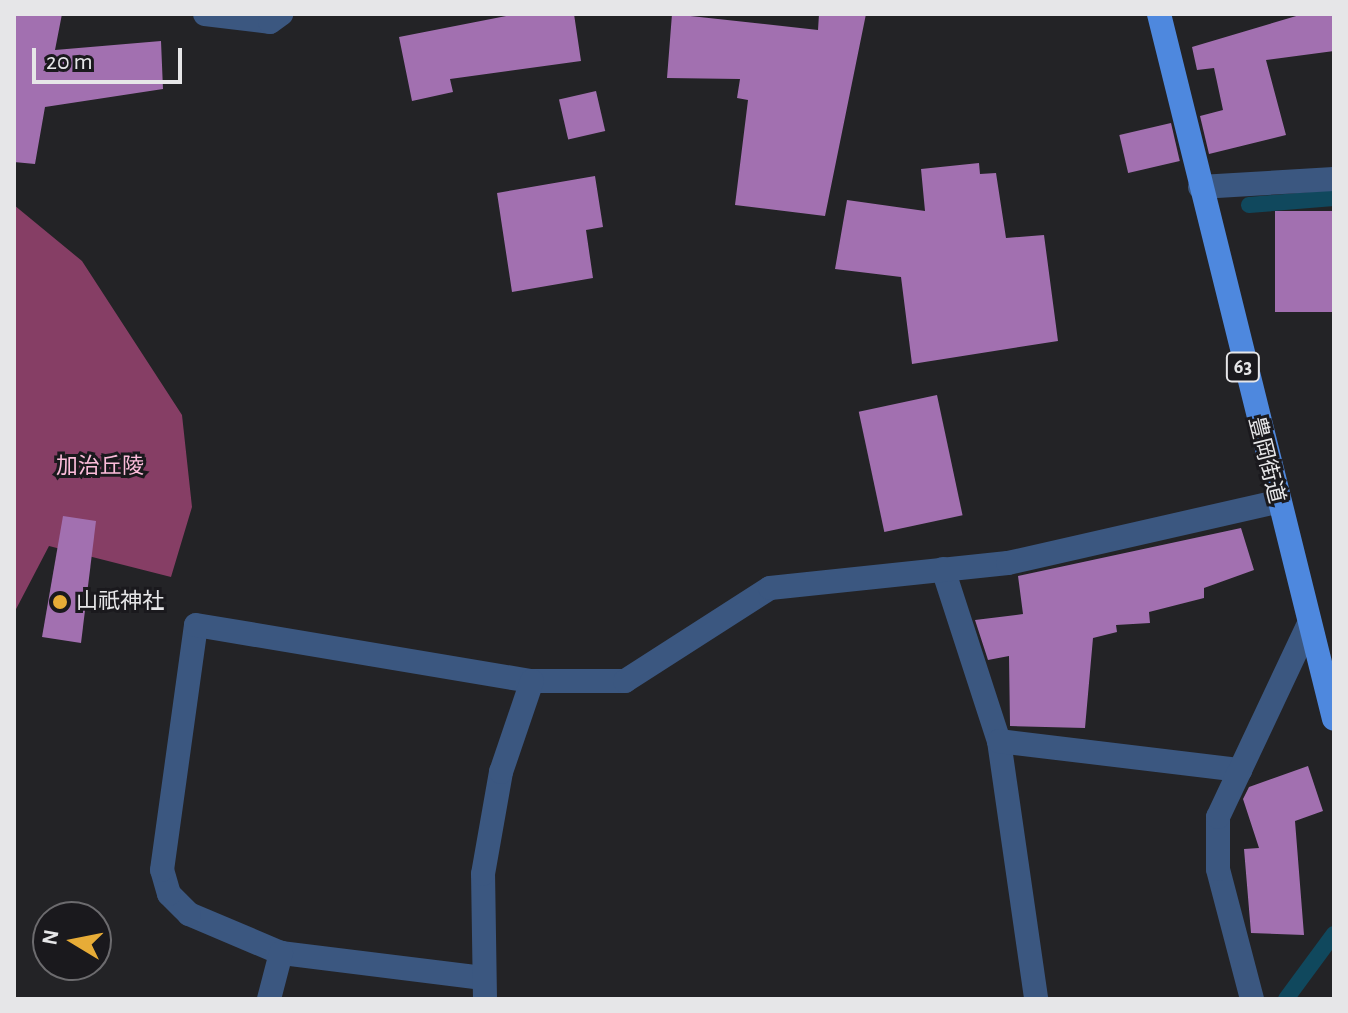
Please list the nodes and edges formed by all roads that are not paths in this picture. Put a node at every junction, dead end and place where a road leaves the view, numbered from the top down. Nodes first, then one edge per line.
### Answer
1 (205, 14) edge
2 (281, 14) edge
3 (1159, 14) edge
4 (1334, 179) edge
5 (1200, 187) junction
6 (1277, 502) junction
7 (943, 569) junction
8 (1307, 628) junction
9 (532, 681) junction
10 (1330, 694) edge
11 (1334, 719) edge
12 (999, 741) junction
13 (1240, 770) junction
14 (281, 953) junction
15 (484, 988) edge
16 (269, 999) edge
17 (1036, 999) edge
18 (1252, 999) edge

1 - 2 street
3 - 5 main road, 豊岡街道 / 63
4 - 5 street
5 - 6 main road, 豊岡街道 / 63
6 - 7 street
6 - 8 main road, 豊岡街道 / 63
7 - 9 street
7 - 12 street
8 - 10 main road, 豊岡街道 / 63
8 - 13 street
9 - 14 street
9 - 15 street
10 - 11 main road, 豊岡街道 / 63
12 - 13 street
12 - 17 street
13 - 18 street
14 - 15 street
14 - 16 street

